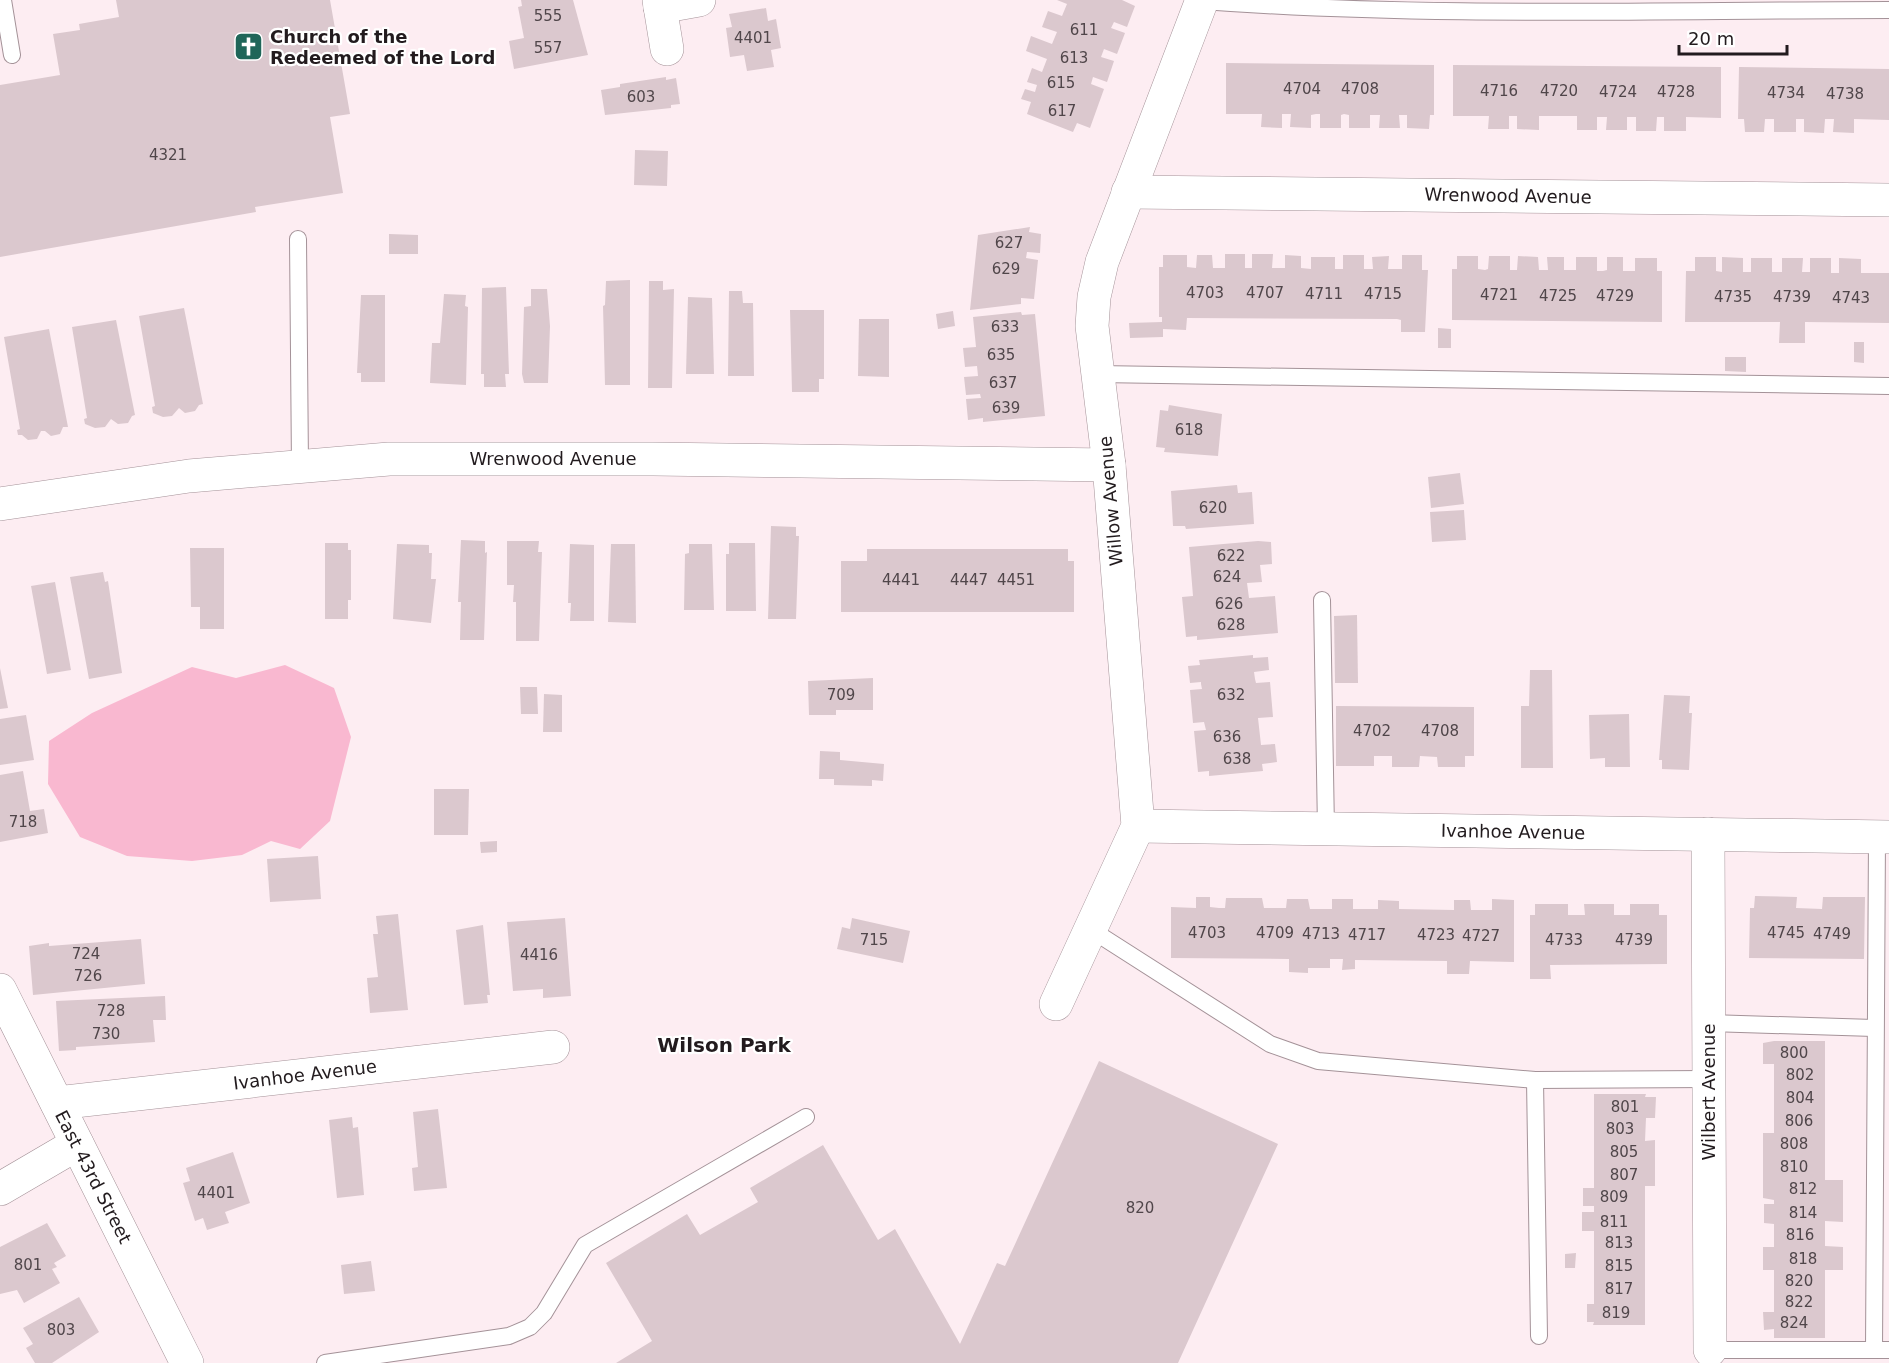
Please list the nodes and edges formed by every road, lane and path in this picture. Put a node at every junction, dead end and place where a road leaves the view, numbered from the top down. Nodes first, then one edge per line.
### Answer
1 (3, 0) edge
2 (699, 0) edge
3 (1202, 1) edge
4 (660, 4) edge
5 (1889, 10) edge
6 (667, 49) dead end
7 (12, 55) dead end
8 (1128, 192) junction
9 (1889, 200) edge
10 (298, 239) dead end
11 (1098, 374) junction
12 (1889, 386) edge
13 (1109, 465) junction
14 (300, 466) junction
15 (0, 504) edge
16 (1322, 600) dead end
17 (1138, 826) junction
18 (1326, 829) junction
19 (1707, 834) junction
20 (1883, 837) edge
21 (1090, 928) junction
22 (0, 990) edge
23 (1056, 1004) dead end
24 (1708, 1023) junction
25 (1874, 1028) junction
26 (553, 1047) dead end
27 (1708, 1079) junction
28 (1535, 1080) junction
29 (57, 1103) junction
30 (806, 1117) dead end
31 (77, 1144) junction
32 (0, 1188) edge
33 (1539, 1336) dead end
34 (1710, 1350) joint
35 (1881, 1350) edge
36 (186, 1363) edge
37 (325, 1363) edge

1 - 7 lane
2 - 4 street
3 - 5 lane
3 - 8 street, Willow Avenue
4 - 6 street
8 - 9 street, Wrenwood Avenue
8 - 11 street, Willow Avenue
10 - 14 lane
11 - 12 lane
11 - 13 street, Willow Avenue
13 - 14 street, Wrenwood Avenue
13 - 17 street, Willow Avenue
14 - 15 street, Wrenwood Avenue
16 - 18 lane
17 - 18 street, Ivanhoe Avenue
17 - 21 street, Willow Avenue
18 - 19 street, Ivanhoe Avenue
19 - 20 street, Ivanhoe Avenue
19 - 24 street, Wilbert Avenue
20 - 25 lane
21 - 23 street, Willow Avenue
21 - 28 lane
22 - 29 street, East 43rd Street
24 - 25 lane
24 - 27 street, Wilbert Avenue
25 - 35 lane
26 - 29 street, Ivanhoe Avenue
27 - 28 lane
27 - 34 street, Wilbert Avenue
28 - 33 lane
29 - 31 street, East 43rd Street
30 - 37 lane
31 - 32 street
31 - 36 street, East 43rd Street
34 - 35 lane

